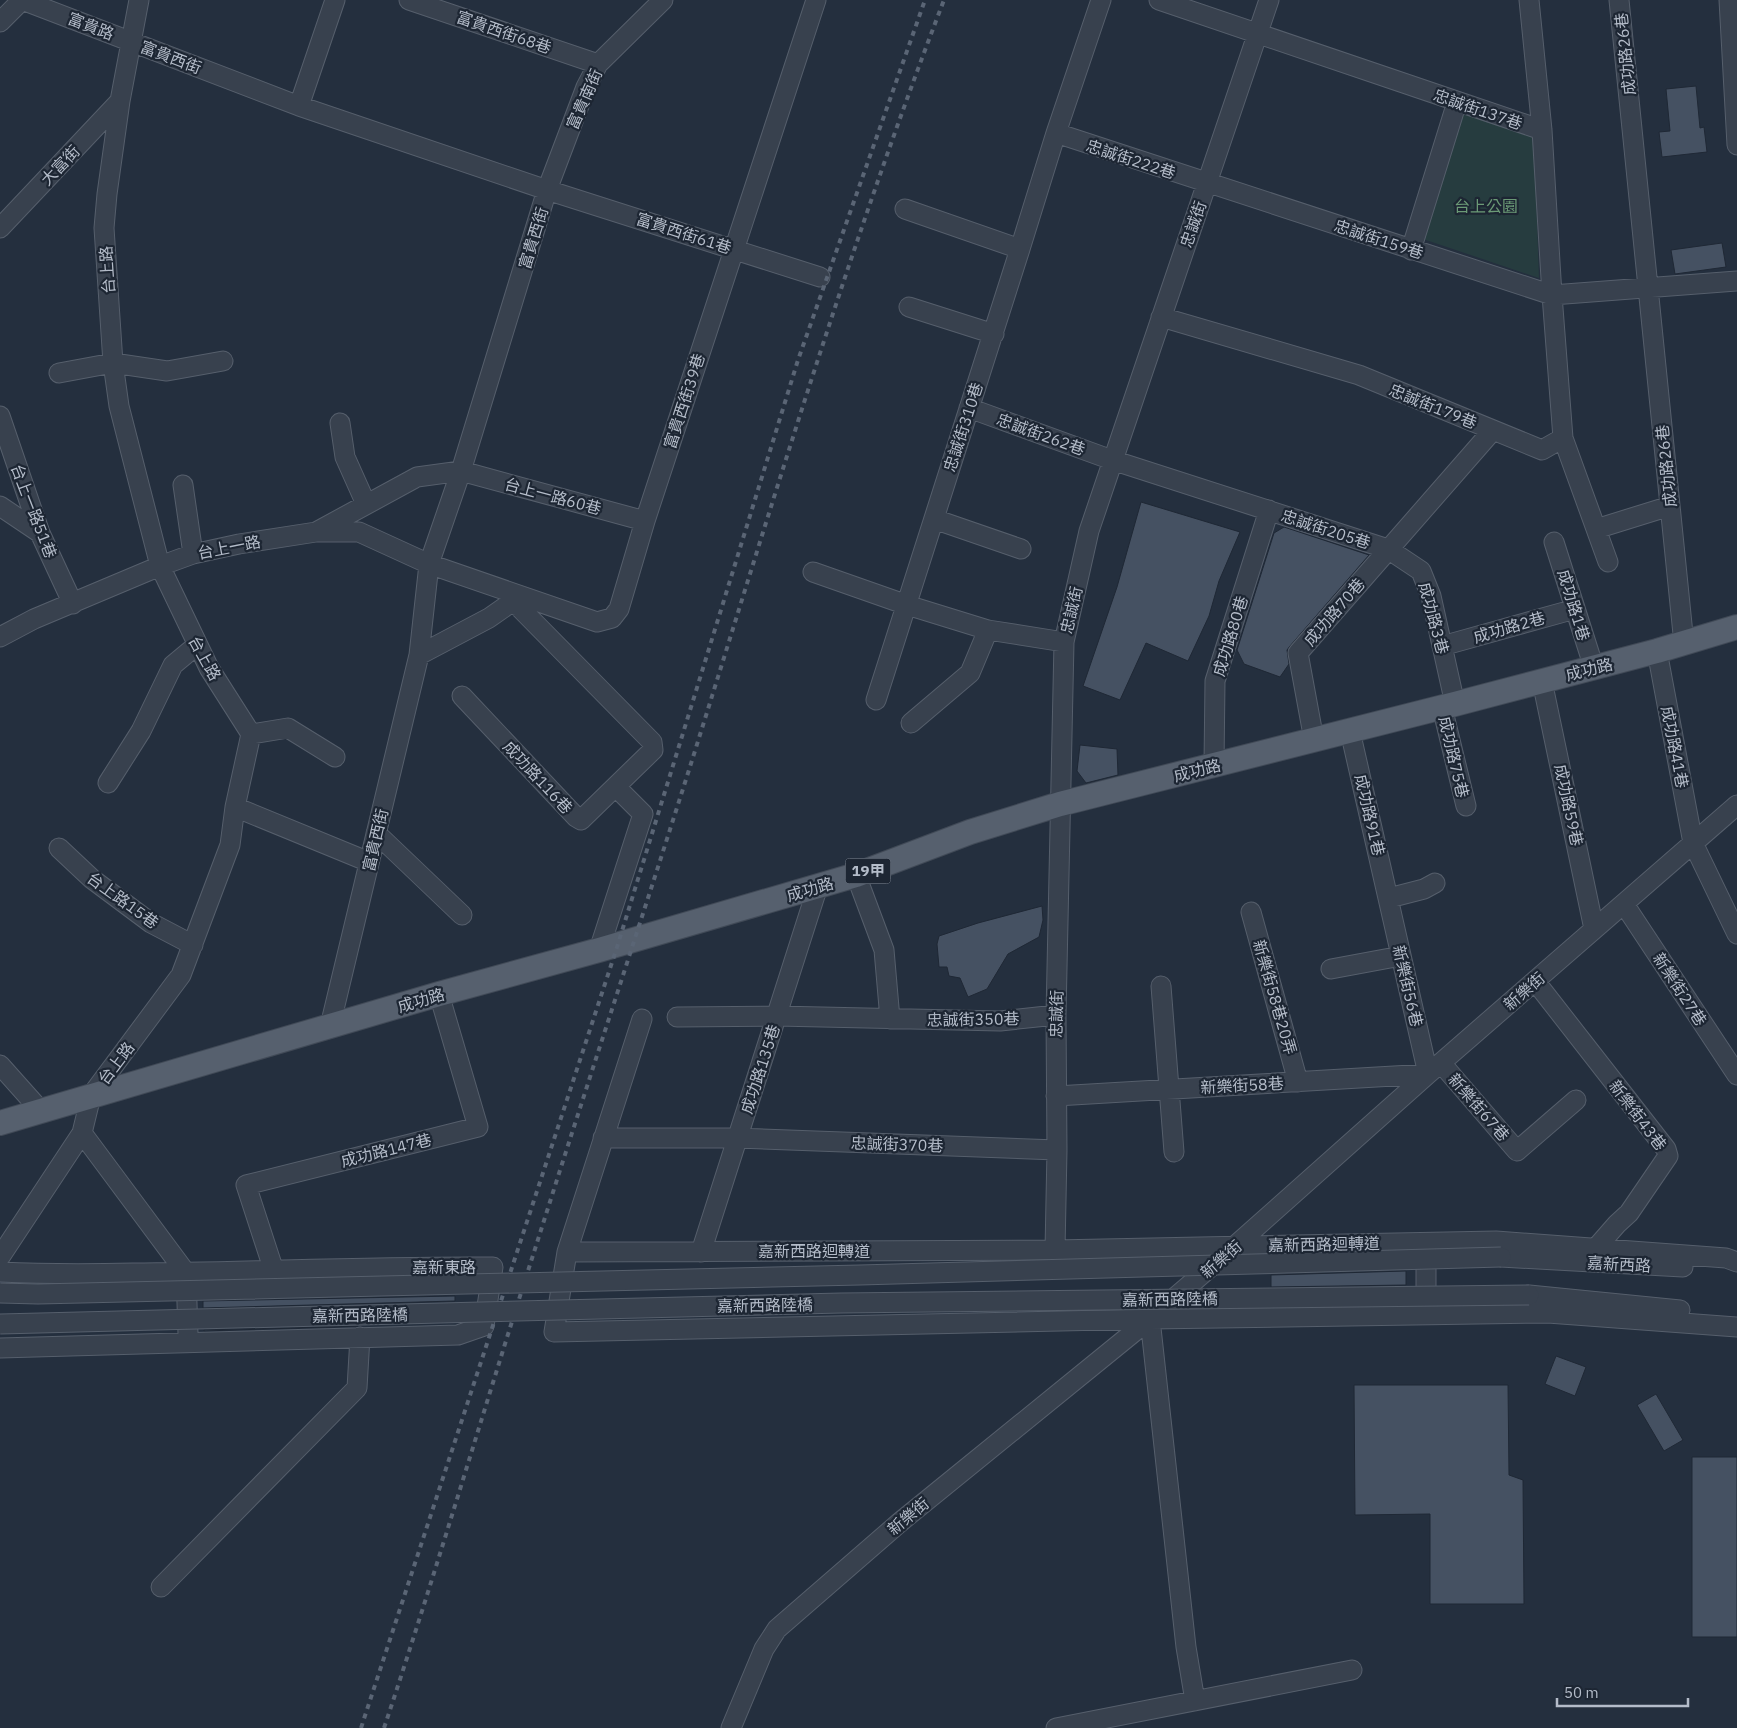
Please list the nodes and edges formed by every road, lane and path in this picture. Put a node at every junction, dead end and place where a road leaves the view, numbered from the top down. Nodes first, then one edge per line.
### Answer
1 (22, 0) edge
2 (139, 0) edge
3 (335, 0) edge
4 (410, 0) edge
5 (663, 0) edge
6 (816, 0) edge
7 (1101, 0) edge
8 (1159, 0) edge
9 (1268, 0) edge
10 (1529, 0) edge
11 (1619, 0) edge
12 (1729, 0) edge
13 (0, 22) edge
14 (1257, 34) junction
15 (1734, 40) edge
16 (131, 42) junction
17 (598, 64) junction
18 (120, 102) junction
19 (1457, 102) junction
20 (299, 106) junction
21 (1542, 130) junction
22 (1056, 133) junction
23 (1737, 145) edge
24 (1206, 184) junction
25 (547, 190) junction
26 (904, 208) dead end
27 (0, 228) edge
28 (1020, 249) junction
29 (734, 250) junction
30 (1411, 250) junction
31 (820, 277) dead end
32 (1737, 281) edge
33 (1648, 288) junction
34 (1552, 295) junction
35 (909, 307) dead end
36 (1162, 317) junction
37 (994, 334) junction
38 (223, 361) dead end
39 (114, 363) junction
40 (59, 373) dead end
41 (969, 408) junction
42 (0, 416) edge
43 (340, 423) dead end
44 (1493, 430) junction
45 (1563, 438) junction
46 (1112, 460) junction
47 (460, 471) junction
48 (183, 485) dead end
49 (366, 504) junction
50 (0, 506) edge
51 (1670, 506) junction
52 (1269, 510) junction
53 (934, 519) junction
54 (646, 521) junction
55 (1596, 529) junction
56 (316, 532) junction
57 (40, 533) junction
58 (1554, 542) dead end
59 (1021, 549) dead end
60 (1388, 549) junction
61 (193, 554) junction
62 (1608, 562) dead end
63 (429, 564) junction
64 (160, 566) junction
65 (813, 572) dead end
66 (72, 604) junction
67 (907, 605) junction
68 (1575, 608) junction
69 (1737, 627) edge
70 (988, 630) junction
71 (0, 637) edge
72 (1064, 642) junction
73 (1684, 644) junction
74 (197, 645) junction
75 (1442, 646) junction
76 (1657, 651) junction
77 (419, 655) junction
78 (1594, 668) junction
79 (1542, 680) junction
80 (462, 696) dead end
81 (876, 700) dead end
82 (1449, 706) junction
83 (911, 723) dead end
84 (1350, 732) junction
85 (251, 734) junction
86 (1314, 740) junction
87 (335, 757) dead end
88 (1214, 765) junction
89 (108, 782) dead end
90 (616, 787) junction
91 (1060, 804) junction
92 (1737, 805) edge
93 (236, 806) junction
94 (1466, 806) dead end
95 (376, 833) junction
96 (1693, 843) junction
97 (59, 848) dead end
98 (369, 862) junction
99 (856, 875) junction
100 (1435, 883) dead end
101 (818, 886) junction
102 (1389, 898) junction
103 (1624, 904) junction
104 (1251, 912) dead end
105 (462, 915) dead end
106 (1594, 930) junction
107 (1737, 934) edge
108 (192, 945) junction
109 (598, 950) junction
110 (1401, 956) junction
111 (1331, 969) dead end
112 (1535, 981) junction
113 (1161, 986) dead end
114 (439, 994) junction
115 (777, 1016) junction
116 (1056, 1016) junction
117 (677, 1017) dead end
118 (642, 1019) dead end
119 (890, 1019) junction
120 (330, 1026) junction
121 (0, 1065) edge
122 (1434, 1068) junction
123 (1737, 1075) edge
124 (1298, 1082) junction
125 (1168, 1089) junction
126 (91, 1096) junction
127 (1056, 1096) junction
128 (1576, 1100) dead end
129 (41, 1111) junction
130 (0, 1123) edge
131 (82, 1133) junction
132 (604, 1138) junction
133 (737, 1138) junction
134 (1057, 1150) junction
135 (1174, 1152) dead end
136 (1426, 1242) junction
137 (1236, 1245) junction
138 (1596, 1248) junction
139 (1055, 1250) junction
140 (567, 1252) junction
141 (701, 1252) junction
142 (0, 1257) edge
143 (1501, 1257) joint
144 (1737, 1262) edge
145 (1737, 1270) edge
146 (274, 1271) junction
147 (0, 1272) edge
148 (186, 1273) junction
149 (0, 1293) edge
150 (1426, 1315) junction
151 (1737, 1316) edge
152 (1150, 1319) junction
153 (0, 1324) edge
154 (1737, 1327) edge
155 (360, 1337) junction
156 (188, 1343) junction
157 (0, 1348) edge
158 (161, 1587) dead end
159 (1352, 1670) dead end
160 (1195, 1701) junction
161 (731, 1728) edge
162 (1056, 1728) edge

1 - 13 street
1 - 16 street, 富貴路
2 - 16 street, 台上路
3 - 20 street
4 - 17 street, 富貴西街68巷
5 - 17 street, 富貴南街
6 - 29 street, 富貴西街39巷
7 - 22 street, 忠誠街310巷
8 - 14 street, 忠誠街137巷
9 - 14 street, 忠誠街
10 - 21 street
11 - 33 street, 成功路26巷
12 - 15 street
14 - 19 street, 忠誠街137巷
14 - 24 street, 忠誠街
15 - 23 street
16 - 18 street, 台上路
16 - 20 street, 富貴西街
17 - 25 street, 富貴南街
18 - 27 street, 大富街
18 - 39 street, 台上路
19 - 21 street, 忠誠街137巷
19 - 30 street
20 - 25 street, 富貴西街
21 - 34 street, 忠誠街137巷
22 - 24 street, 忠誠街222巷
22 - 28 street, 忠誠街310巷
24 - 30 street, 忠誠街159巷
24 - 36 street, 忠誠街
25 - 29 street, 富貴西街61巷
25 - 47 street, 富貴西街
26 - 28 street
28 - 37 street, 忠誠街310巷
29 - 31 street, 富貴西街61巷
29 - 54 street, 富貴西街39巷
30 - 34 street, 忠誠街159巷
32 - 33 street
33 - 34 street
33 - 51 street, 成功路26巷
34 - 45 street
35 - 37 street
36 - 44 street, 忠誠街179巷
36 - 46 street, 忠誠街
37 - 41 street, 忠誠街310巷
38 - 39 street
39 - 40 street
39 - 64 street, 台上路
41 - 46 street, 忠誠街262巷
41 - 53 street, 忠誠街310巷
42 - 57 street, 台上一路51巷
43 - 49 street
44 - 45 street, 忠誠街179巷
44 - 60 street, 忠誠街205巷
45 - 55 street
46 - 52 street, 忠誠街205巷
46 - 72 street, 忠誠街
47 - 49 street, 台上一路
47 - 54 street, 台上一路60巷
47 - 63 street, 富貴西街
48 - 61 street
49 - 56 street, 台上一路
50 - 57 street
51 - 55 street
51 - 73 street, 成功路26巷
52 - 60 street, 忠誠街205巷
52 - 88 street, 成功路80巷
53 - 59 street
53 - 67 street, 忠誠街310巷
54 - 63 street, 富貴西街39巷
55 - 62 street
56 - 61 street, 台上一路
56 - 63 street, 富貴西街39巷
57 - 66 street, 台上一路51巷
58 - 68 street, 成功路1巷
60 - 75 street, 成功路3巷
60 - 86 street, 成功路70巷
61 - 64 street, 台上一路
63 - 77 street, 富貴西街
64 - 66 street, 台上一路
64 - 74 street, 台上路
65 - 67 street
66 - 71 street, 台上一路
67 - 70 street
67 - 81 street, 忠誠街310巷
68 - 75 street, 成功路2巷
68 - 78 street, 成功路1巷
69 - 73 main road, 成功路 / 19甲
70 - 72 street
70 - 83 street
72 - 91 street, 忠誠街
73 - 76 main road, 成功路 / 19甲
74 - 85 street, 台上路
74 - 89 street
75 - 82 street, 成功路3巷
76 - 78 main road, 成功路 / 19甲
76 - 96 street, 成功路41巷
77 - 90 street
77 - 95 street, 富貴西街
78 - 79 main road, 成功路 / 19甲
79 - 82 main road, 成功路 / 19甲
79 - 106 street, 成功路59巷
80 - 90 street, 成功路116巷
82 - 84 main road, 成功路 / 19甲
82 - 94 street, 成功路75巷
84 - 86 main road, 成功路 / 19甲
84 - 102 street, 成功路91巷
85 - 87 street
85 - 93 street, 台上路
86 - 88 main road, 成功路 / 19甲
88 - 91 main road, 成功路 / 19甲
90 - 109 street
91 - 99 main road, 成功路 / 19甲
91 - 116 street, 忠誠街
92 - 96 street, 新樂街
93 - 98 street
93 - 108 street, 台上路
95 - 98 street, 富貴西街
95 - 105 street
96 - 103 street, 新樂街
96 - 107 street, 成功路41巷
97 - 108 street, 台上路15巷
98 - 120 street, 富貴西街
99 - 101 main road, 成功路 / 19甲
99 - 119 street
100 - 102 street
101 - 109 main road, 成功路 / 19甲
101 - 115 street, 成功路135巷
102 - 110 street, 新樂街56巷
103 - 106 street, 新樂街
103 - 123 street, 新樂街27巷
104 - 124 street, 新樂街58巷20弄
106 - 112 street, 新樂街
108 - 126 street, 台上路
109 - 114 main road, 成功路 / 19甲
110 - 111 street
110 - 122 street, 新樂街56巷
112 - 122 street, 新樂街
112 - 138 street, 新樂街43巷
113 - 125 street
114 - 120 main road, 成功路 / 19甲
114 - 146 street, 成功路147巷
115 - 117 street, 忠誠街350巷
115 - 119 street, 忠誠街350巷
115 - 133 street, 成功路135巷
116 - 119 street, 忠誠街350巷
116 - 127 street, 忠誠街
118 - 132 street
120 - 126 main road, 成功路 / 19甲
121 - 129 street
122 - 124 street, 新樂街58巷
122 - 128 street, 新樂街67巷
122 - 137 street, 新樂街
124 - 125 street, 新樂街58巷
125 - 127 street, 新樂街58巷
125 - 135 street
126 - 129 main road, 成功路 / 19甲
126 - 131 street, 台上路
127 - 134 street, 忠誠街
129 - 130 main road, 成功路 / 19甲
131 - 142 street, 台上路
131 - 148 street
132 - 133 street, 忠誠街370巷
132 - 140 street
133 - 134 street, 忠誠街370巷
133 - 141 street, 成功路135巷
134 - 139 street, 忠誠街
136 - 137 street, 嘉新西路迴轉道
136 - 138 street, 嘉新西路迴轉道
136 - 150 street
137 - 139 street, 嘉新西路迴轉道
137 - 152 street, 新樂街
138 - 144 street, 嘉新西路迴轉道
139 - 141 street, 嘉新西路迴轉道
140 - 141 street, 嘉新西路迴轉道
140 - 152 street
143 - 145 street, 嘉新西路
143 - 149 street, 嘉新西路陸橋, bridge
146 - 148 street, 嘉新東路
146 - 155 street, 嘉新東路
147 - 148 street, 嘉新東路
148 - 156 street
150 - 152 street
150 - 154 street
151 - 153 street, 嘉新西路陸橋, bridge
152 - 160 street
152 - 161 street, 新樂街
155 - 156 street, 嘉新東路
155 - 158 street
156 - 157 street, 嘉新東路
159 - 160 street
160 - 162 street

